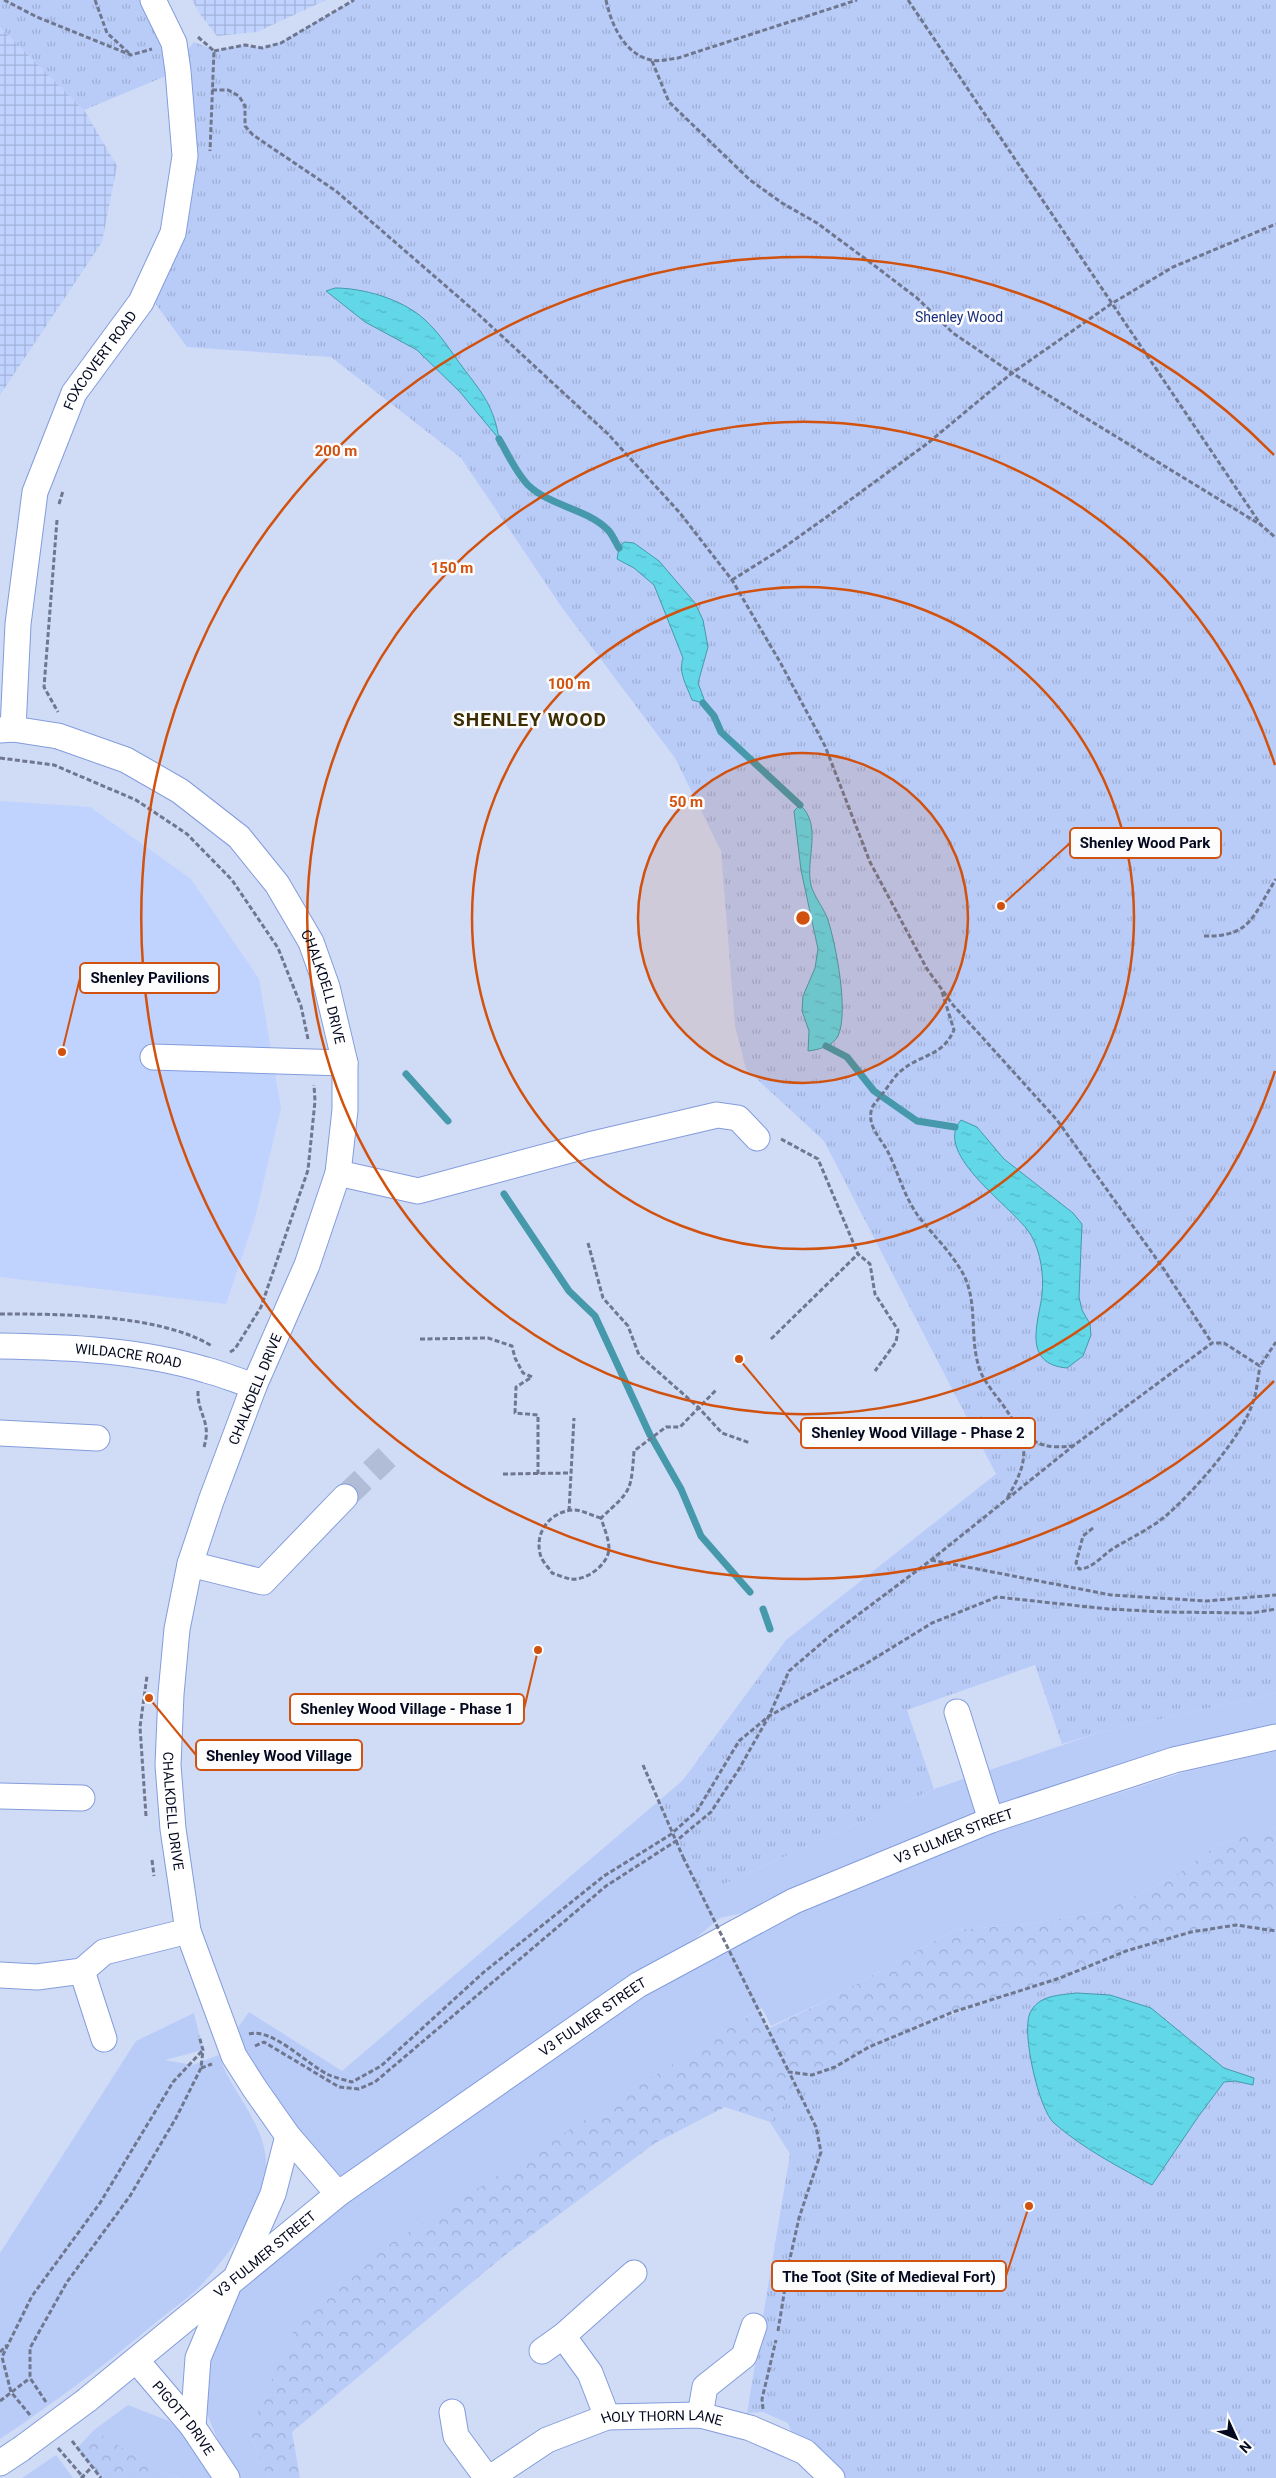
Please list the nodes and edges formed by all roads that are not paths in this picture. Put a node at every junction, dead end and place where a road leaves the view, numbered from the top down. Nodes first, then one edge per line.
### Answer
1 (153, 0) edge
2 (7, 730) edge
3 (153, 1057) dead end
4 (345, 1063) junction
5 (757, 1138) road end
6 (338, 1173) junction
7 (0, 1346) edge
8 (254, 1386) junction
9 (0, 1433) edge
10 (97, 1438) dead end
11 (345, 1497) tunnel mouth
12 (190, 1564) junction
13 (957, 1712) dead end
14 (1276, 1736) edge
15 (0, 1796) edge
16 (82, 1798) dead end
17 (991, 1820) junction
18 (188, 1931) junction
19 (82, 1971) junction
20 (0, 1975) edge
21 (104, 2039) dead end
22 (288, 2136) junction
23 (338, 2194) junction
24 (634, 2273) dead end
25 (232, 2282) junction
26 (754, 2326) dead end
27 (563, 2336) junction
28 (542, 2351) dead end
29 (136, 2360) junction
30 (452, 2412) dead end
31 (700, 2415) junction
32 (607, 2417) junction
33 (193, 2427) junction
34 (0, 2463) edge
35 (227, 2478) edge
36 (489, 2478) edge
37 (832, 2478) edge

1 - 2 street, FOXCOVERT ROAD
2 - 4 street, CHALKDELL DRIVE
3 - 4 street
4 - 6 street, CHALKDELL DRIVE
5 - 6 street
6 - 8 street, CHALKDELL DRIVE
7 - 8 street, WILDACRE ROAD
8 - 12 street, CHALKDELL DRIVE
9 - 10 street
11 - 12 street
12 - 18 street, CHALKDELL DRIVE
13 - 17 street
14 - 17 street, V3 FULMER STREET
15 - 16 street
17 - 23 street, V3 FULMER STREET
18 - 19 street
18 - 22 street, CHALKDELL DRIVE
19 - 20 street
19 - 21 street
22 - 23 street, CHALKDELL DRIVE
22 - 25 street
23 - 25 street, V3 FULMER STREET
24 - 27 street
25 - 29 street, V3 FULMER STREET
25 - 33 street
26 - 31 street
27 - 28 street
27 - 32 street
29 - 33 street, PIGOTT DRIVE
29 - 34 street, V3 FULMER STREET, bridge
30 - 36 street, HOLY THORN LANE
31 - 32 street, HOLY THORN LANE
31 - 37 street, HOLY THORN LANE
32 - 36 street, HOLY THORN LANE
33 - 35 street, PIGOTT DRIVE

